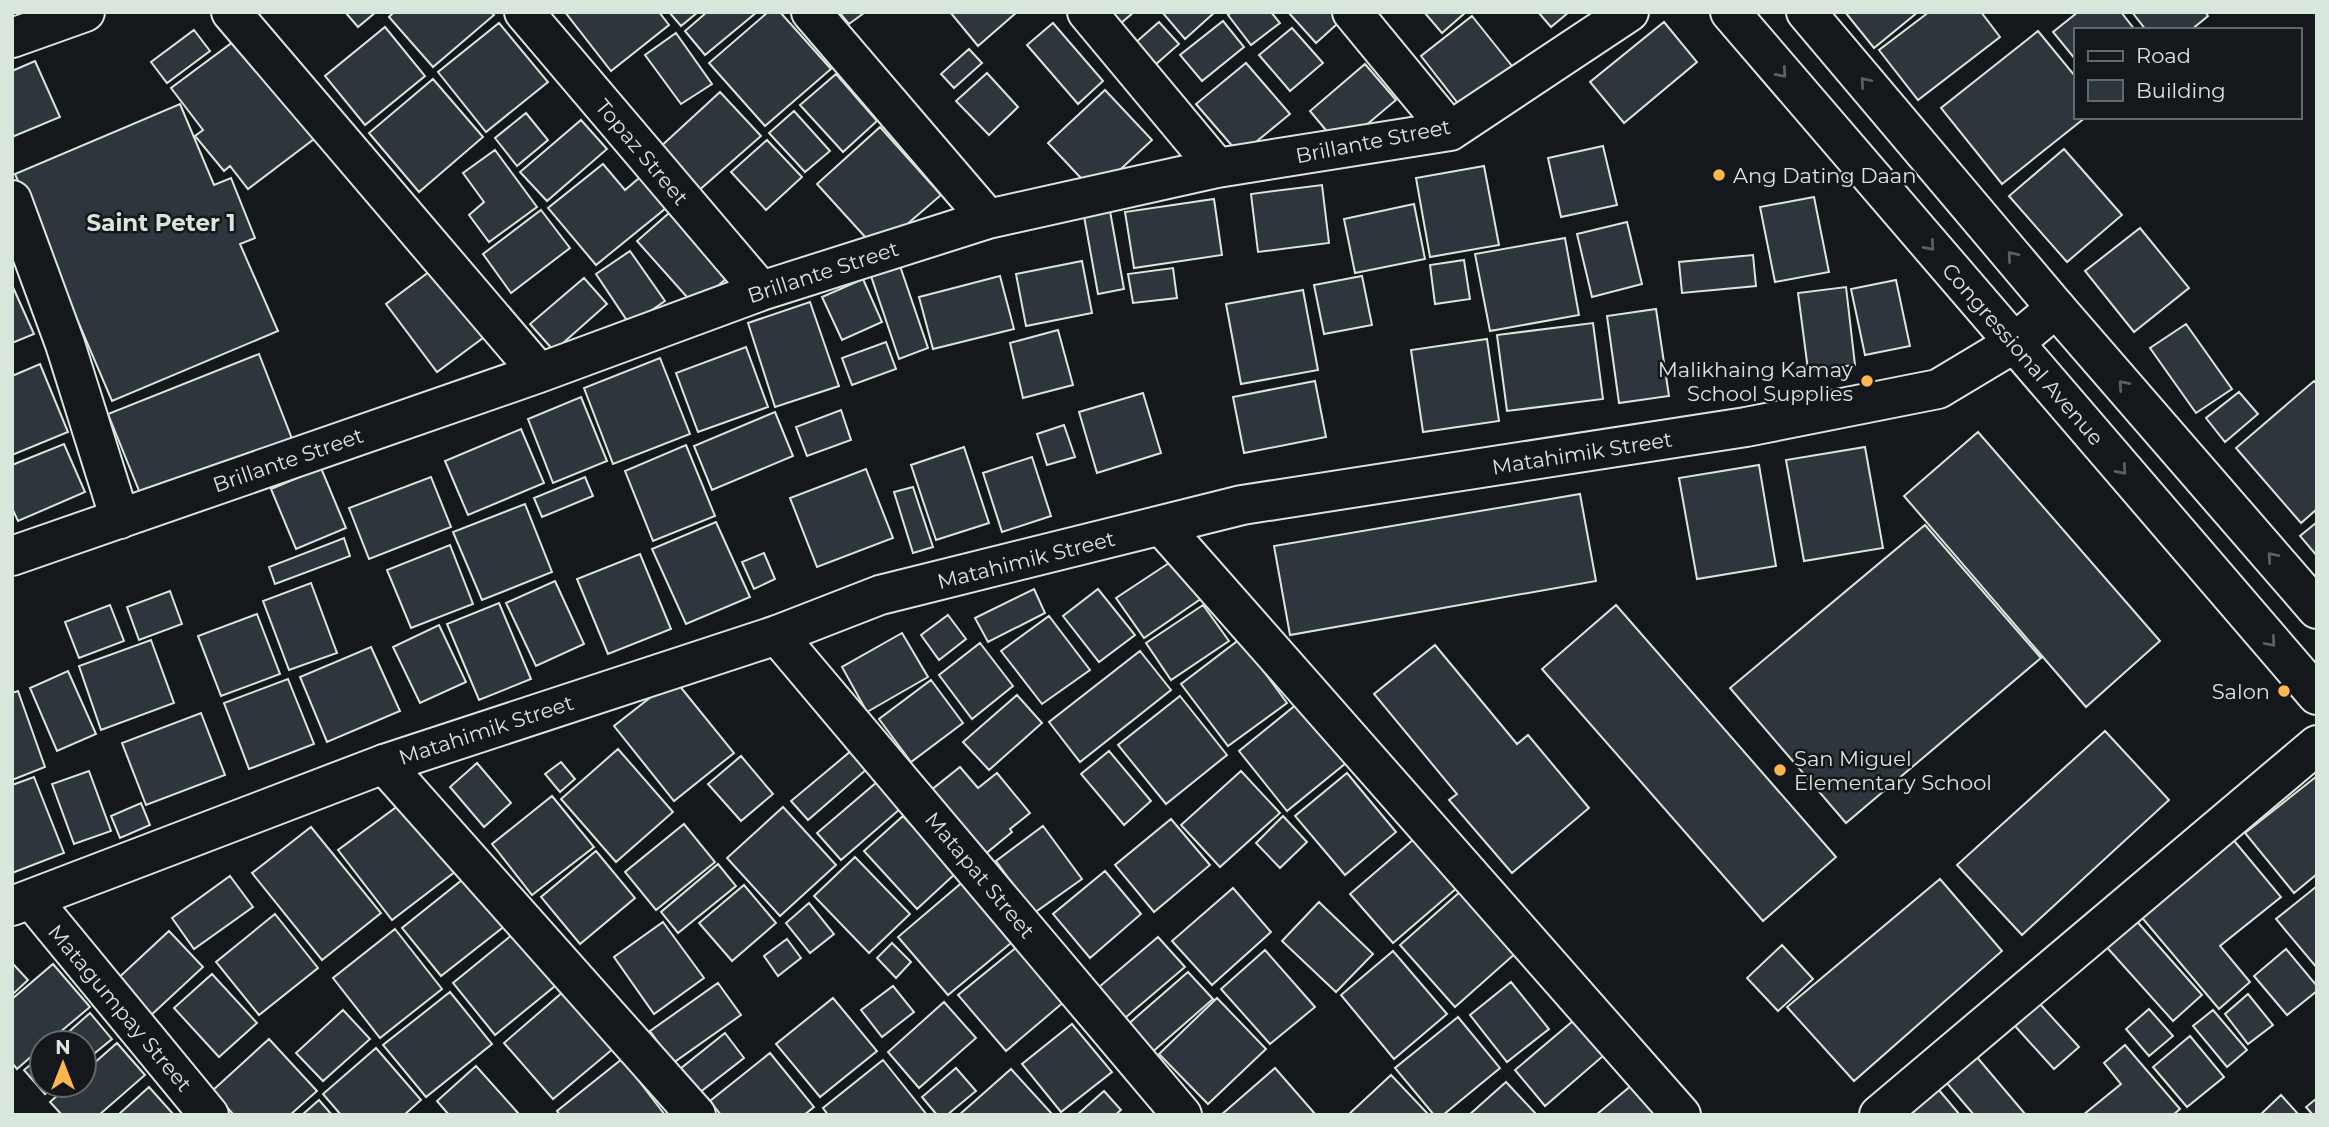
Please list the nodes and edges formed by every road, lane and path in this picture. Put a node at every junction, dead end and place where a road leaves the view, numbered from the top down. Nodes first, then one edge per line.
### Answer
1 (85, 12) edge
2 (231, 12) edge
3 (524, 12) edge
4 (811, 12) edge
5 (1087, 12) edge
6 (1352, 12) edge
7 (1629, 12) edge
8 (1730, 12) edge
9 (1806, 12) edge
10 (12, 38) edge
11 (1450, 131) junction
12 (1217, 167) junction
13 (12, 200) edge
14 (988, 219) junction
15 (761, 291) junction
16 (2056, 308) junction
17 (2013, 344) junction
18 (539, 373) junction
19 (120, 519) junction
20 (1162, 526) junction
21 (12, 556) edge
22 (2317, 609) edge
23 (777, 635) junction
24 (2317, 695) edge
25 (2317, 746) edge
26 (384, 764) junction
27 (22, 903) edge
28 (209, 1115) edge
29 (696, 1115) edge
30 (1182, 1115) edge
31 (1681, 1115) edge
32 (1879, 1115) edge

1 - 10 street
2 - 18 street
3 - 15 street, Topaz Street
4 - 14 street
5 - 12 street
6 - 11 street
7 - 11 street, Brillante Street
8 -> 17 street, Congressional Avenue
16 -> 9 street
11 - 12 street, Brillante Street
12 - 14 street, Brillante Street
13 - 19 street
14 - 15 street, Brillante Street
15 - 18 street, Brillante Street
16 - 17 street, Matahimik Street
22 -> 16 street
17 - 20 street, Matahimik Street
17 -> 24 street, Congressional Avenue
18 - 19 street, Brillante Street
19 - 21 street, Brillante Street
20 - 23 street, Matahimik Street
20 - 31 street
23 - 26 street, Matahimik Street
23 - 30 street, Matapat Street
25 - 32 street
26 - 27 street, Matahimik Street
26 - 29 street
27 - 28 street, Matagumpay Street

